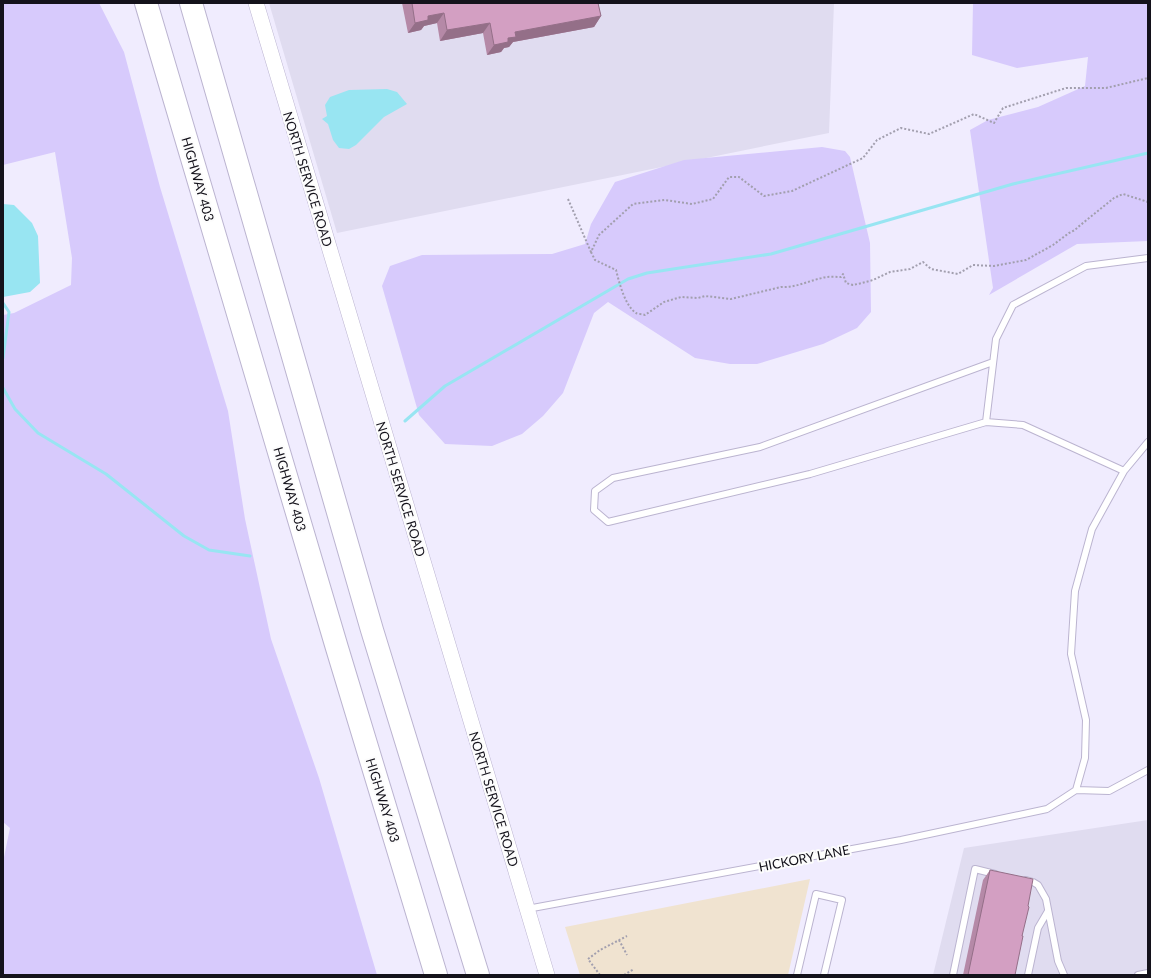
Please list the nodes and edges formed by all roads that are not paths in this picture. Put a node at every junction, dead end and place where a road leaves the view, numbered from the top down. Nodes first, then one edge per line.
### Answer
1 (191, 3) edge
2 (256, 3) edge
3 (146, 4) edge
4 (1148, 258) edge
5 (993, 362) junction
6 (986, 422) junction
7 (1148, 442) edge
8 (1124, 471) junction
9 (1148, 770) edge
10 (1076, 790) junction
11 (1004, 876) edge
12 (1019, 879) edge
13 (527, 909) junction
14 (1048, 911) junction
15 (1148, 973) edge
16 (436, 975) edge
17 (478, 975) edge
18 (547, 975) edge
19 (797, 975) edge
20 (824, 975) edge
21 (953, 975) edge
22 (1028, 975) edge
23 (1064, 975) edge
24 (1138, 975) edge

1 - 17 highway
2 - 13 street, NORTH SERVICE ROAD
3 - 16 highway, HIGHWAY 403
4 - 5 lane
5 - 6 lane
5 - 6 lane
6 - 8 lane
7 - 8 lane
8 - 10 lane
9 - 10 lane
10 - 13 lane, HICKORY LANE
11 - 21 lane
12 - 14 lane
13 - 18 street, NORTH SERVICE ROAD
14 - 22 lane
14 - 23 lane
15 - 24 lane
19 - 20 lane

